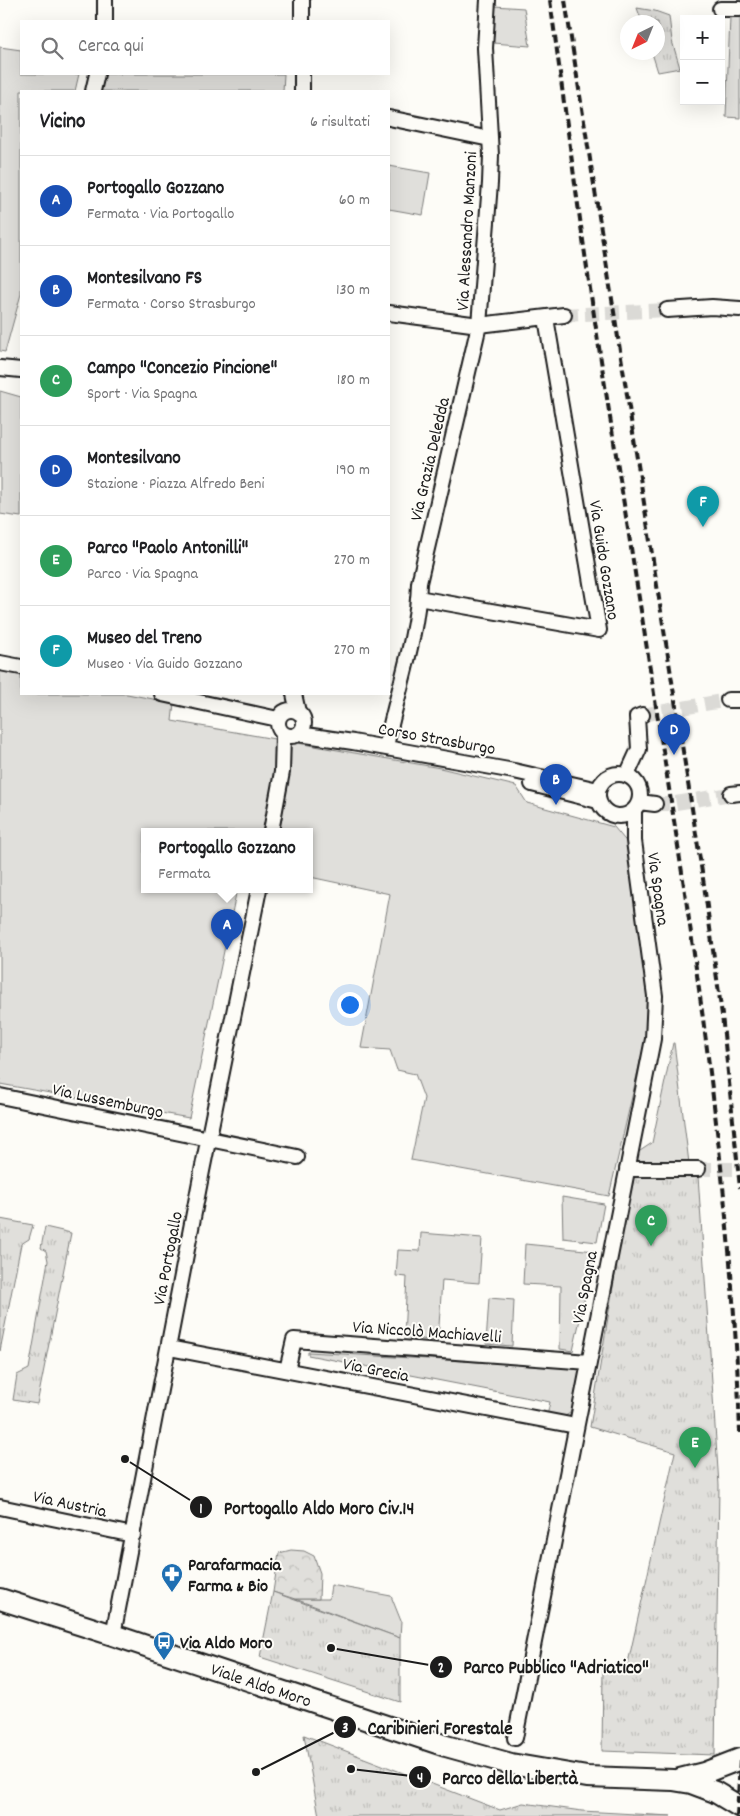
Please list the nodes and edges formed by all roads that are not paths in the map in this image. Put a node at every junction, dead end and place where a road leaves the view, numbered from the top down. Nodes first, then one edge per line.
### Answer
1 (105, 0) edge
2 (302, 0) edge
3 (488, 0) edge
4 (740, 8) edge
5 (720, 9) dead end
6 (105, 20) edge
7 (302, 20) edge
8 (98, 75) edge
9 (302, 75) edge
10 (93, 90) edge
11 (302, 90) edge
12 (390, 118) edge
13 (490, 139) junction
14 (740, 309) edge
15 (667, 310) tunnel mouth
16 (390, 312) edge
17 (564, 315) tunnel mouth
18 (546, 318) junction
19 (479, 325) junction
20 (0, 368) edge
21 (20, 370) edge
22 (418, 598) junction
23 (0, 663) edge
24 (20, 667) edge
25 (167, 695) edge
26 (286, 695) edge
27 (294, 695) edge
28 (642, 715) dead end
29 (291, 716) junction
30 (292, 735) junction
31 (353, 742) junction
32 (386, 747) junction
33 (627, 775) junction
34 (598, 795) junction
35 (655, 804) tunnel mouth
36 (632, 810) junction
37 (271, 828) edge
38 (258, 893) edge
39 (0, 1096) edge
40 (208, 1140) junction
41 (297, 1157) dead end
42 (627, 1169) junction
43 (698, 1169) tunnel mouth
44 (169, 1348) junction
45 (588, 1362) junction
46 (287, 1370) junction
47 (576, 1426) junction
48 (0, 1507) edge
49 (133, 1535) junction
50 (0, 1599) edge
51 (113, 1634) junction
52 (514, 1738) dead end
53 (740, 1759) edge
54 (673, 1780) junction
55 (740, 1807) edge

1 - 6 street
2 - 7 street
3 - 13 street, Via Alessandro Manzoni
4 - 5 street
8 - 10 street
9 - 11 street
12 - 13 street, Via Alessandro Manzoni
13 - 19 street, Via Alessandro Manzoni
14 - 15 street
16 - 19 street
17 - 18 street
18 - 19 street
18 - 22 street, Via Guido Gozzano
19 - 22 street, Via Grazia Deledda
20 - 21 street
22 - 32 street, Via Grazia Deledda
23 - 24 street
25 - 29 street, Corso Strasburgo
26 - 29 street
27 - 29 street
28 - 33 street
29 - 30 street
29 - 30 street
29 - 31 street, Corso Strasburgo
30 - 31 street, Corso Strasburgo
30 - 37 street
31 - 32 street, Corso Strasburgo
32 - 34 street, Corso Strasburgo
33 - 34 street
33 - 36 street
34 - 36 street
35 - 36 street
36 - 42 street, Via Spagna
38 - 40 street, Via Portogallo
39 - 40 street, Via Lussemburgo
40 - 41 street, Via Lussemburgo
40 - 44 street, Via Portogallo
42 - 43 street
42 - 45 street, Via Spagna
44 - 46 street, Via Grecia
44 - 49 street, Via Portogallo
45 - 46 street, Via Niccolò Machiavelli
45 - 47 street, Via Spagna
46 - 47 street, Via Grecia
47 - 52 street, Via Spagna
48 - 49 street, Via Austria
49 - 51 street, Via Portogallo
50 - 51 street, Viale Aldo Moro
51 - 54 street, Viale Aldo Moro
53 - 54 street, Viale Aldo Moro
54 - 55 street, Viale Aldo Moro

